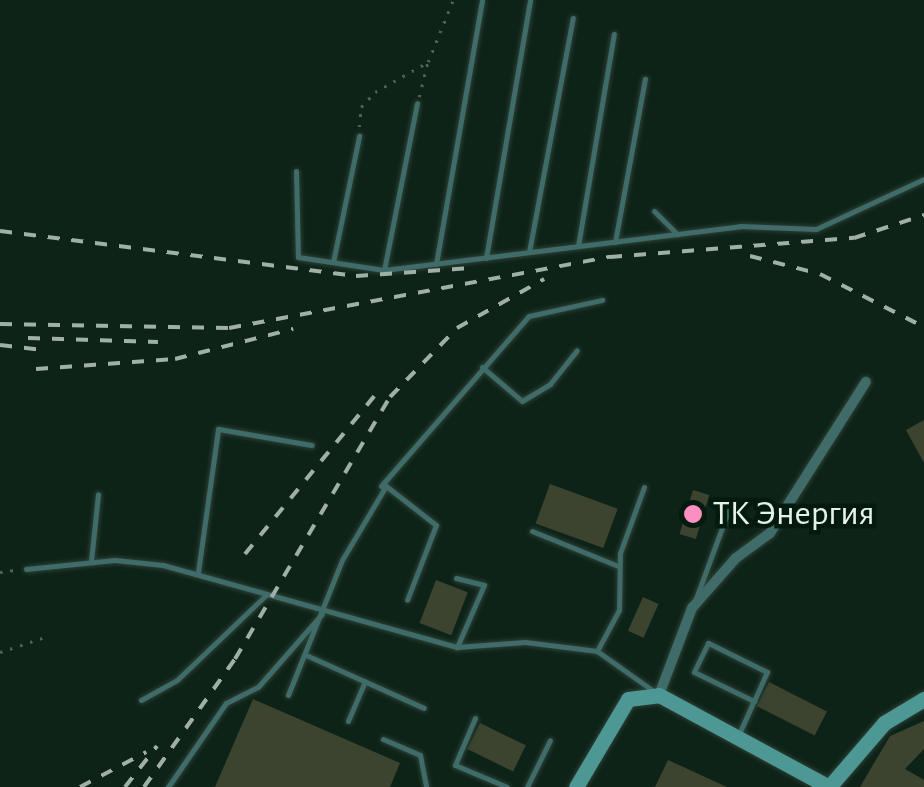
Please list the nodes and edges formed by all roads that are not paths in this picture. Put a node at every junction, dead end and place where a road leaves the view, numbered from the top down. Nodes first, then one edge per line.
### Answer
1 (482, 0) edge
2 (530, 0) edge
3 (573, 18) dead end
4 (614, 34) dead end
5 (645, 79) dead end
6 (417, 103) road end
7 (358, 136) road end
8 (296, 171) dead end
9 (924, 179) edge
10 (654, 212) dead end
11 (677, 234) junction
12 (616, 242) junction
13 (578, 246) junction
14 (529, 252) junction
15 (486, 258) junction
16 (333, 262) junction
17 (436, 264) junction
18 (384, 270) junction
19 (602, 300) dead end
20 (578, 350) dead end
21 (482, 368) junction
22 (866, 382) dead end
23 (312, 445) dead end
24 (644, 488) dead end
25 (380, 489) junction
26 (98, 494) dead end
27 (732, 503) dead end
28 (532, 531) dead end
29 (92, 561) junction
30 (618, 566) junction
31 (26, 568) road end
32 (198, 572) junction
33 (456, 578) dead end
34 (266, 595) junction
35 (408, 600) dead end
36 (328, 608) junction
37 (692, 608) junction
38 (457, 647) junction
39 (597, 651) junction
40 (306, 655) junction
41 (365, 682) junction
42 (288, 695) dead end
43 (658, 695) junction
44 (924, 699) edge
45 (141, 700) dead end
46 (754, 701) junction
47 (424, 708) dead end
48 (474, 718) dead end
49 (348, 721) dead end
50 (738, 736) junction
51 (383, 739) dead end
52 (550, 740) dead end
53 (168, 787) edge
54 (426, 787) edge
55 (507, 787) edge
56 (527, 787) edge
57 (576, 787) edge
58 (829, 787) edge

1 - 17 lane
2 - 15 lane
3 - 14 lane
4 - 13 lane
5 - 12 lane
6 - 18 lane
7 - 16 lane
8 - 16 lane
9 - 11 lane
10 - 11 lane
11 - 12 lane
12 - 13 lane
13 - 14 lane
14 - 15 lane
15 - 17 lane
16 - 18 lane
17 - 18 lane
19 - 21 lane
20 - 21 lane
21 - 25 lane
22 - 37 street
23 - 32 lane
24 - 30 lane
25 - 35 lane
25 - 36 lane
26 - 29 lane
27 - 37 lane
28 - 30 lane
29 - 31 lane
29 - 32 lane
30 - 39 lane
32 - 34 lane
33 - 38 lane
34 - 36 lane
34 - 45 lane
36 - 38 lane
36 - 40 lane
36 - 53 lane
37 - 43 street
38 - 39 lane
39 - 43 lane
40 - 41 lane
40 - 42 lane
41 - 47 lane
41 - 49 lane
43 - 50 street
43 - 57 street
44 - 58 street
46 - 46 lane
46 - 50 lane
48 - 55 lane
50 - 58 street
51 - 54 lane
52 - 56 lane

